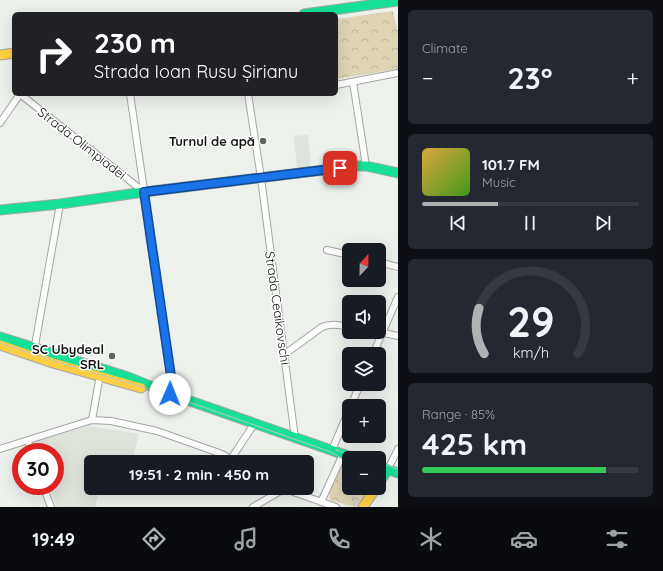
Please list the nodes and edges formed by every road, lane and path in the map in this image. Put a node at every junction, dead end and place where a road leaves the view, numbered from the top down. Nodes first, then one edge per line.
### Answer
1 (398, 1) edge
2 (318, 12) edge
3 (12, 53) edge
4 (0, 55) edge
5 (398, 73) edge
6 (353, 82) junction
7 (338, 85) edge
8 (19, 96) edge
9 (23, 96) edge
10 (130, 96) edge
11 (248, 96) edge
12 (0, 123) edge
13 (366, 166) junction
14 (398, 173) edge
15 (261, 178) junction
16 (144, 192) junction
17 (60, 204) junction
18 (0, 210) edge
19 (327, 250) dead end
20 (342, 253) edge
21 (386, 263) edge
22 (398, 266) edge
23 (398, 297) edge
24 (386, 320) edge
25 (342, 326) edge
26 (386, 333) edge
27 (398, 336) edge
28 (0, 337) edge
29 (0, 345) edge
30 (34, 352) junction
31 (285, 354) junction
32 (100, 376) junction
33 (170, 394) junction
34 (92, 420) junction
35 (254, 424) junction
36 (342, 426) edge
37 (295, 438) junction
38 (28, 441) joint
39 (398, 448) edge
40 (0, 449) edge
41 (332, 450) junction
42 (342, 454) edge
43 (222, 455) edge
44 (237, 455) edge
45 (342, 456) edge
46 (388, 469) junction
47 (386, 472) edge
48 (398, 473) edge
49 (46, 495) edge
50 (272, 495) edge
51 (302, 495) edge
52 (371, 495) edge
53 (321, 502) junction
54 (51, 507) edge
55 (253, 507) edge
56 (336, 507) edge
57 (363, 507) edge

1 - 2 main road
3 - 4 main road
5 - 6 street
6 - 7 street
6 - 13 street
8 - 12 street
9 - 16 street, Strada Olimpiadei
10 - 16 street
11 - 15 street, Strada Ceaikovschi
13 - 14 main road
13 - 15 main road
15 - 16 main road
15 - 31 street, Strada Ceaikovschi
16 - 17 main road
16 - 33 street
17 - 18 main road
17 - 30 street
19 - 20 street
21 - 22 street
23 - 24 street
25 - 31 street
26 - 27 street
28 - 30 main road
29 - 30 main road
30 - 32 main road
30 - 33 main road
31 - 37 street, Strada Ceaikovschi
32 - 33 main road
32 - 34 street
33 - 35 main road
34 - 38 street
34 - 43 street
35 - 37 main road
35 - 44 street
36 - 41 street
37 - 41 main road
38 - 40 street
39 - 46 street
41 - 42 main road
45 - 53 street
46 - 47 main road
46 - 48 main road
49 - 54 street
50 - 55 street
51 - 53 street
52 - 57 main road
53 - 56 street

